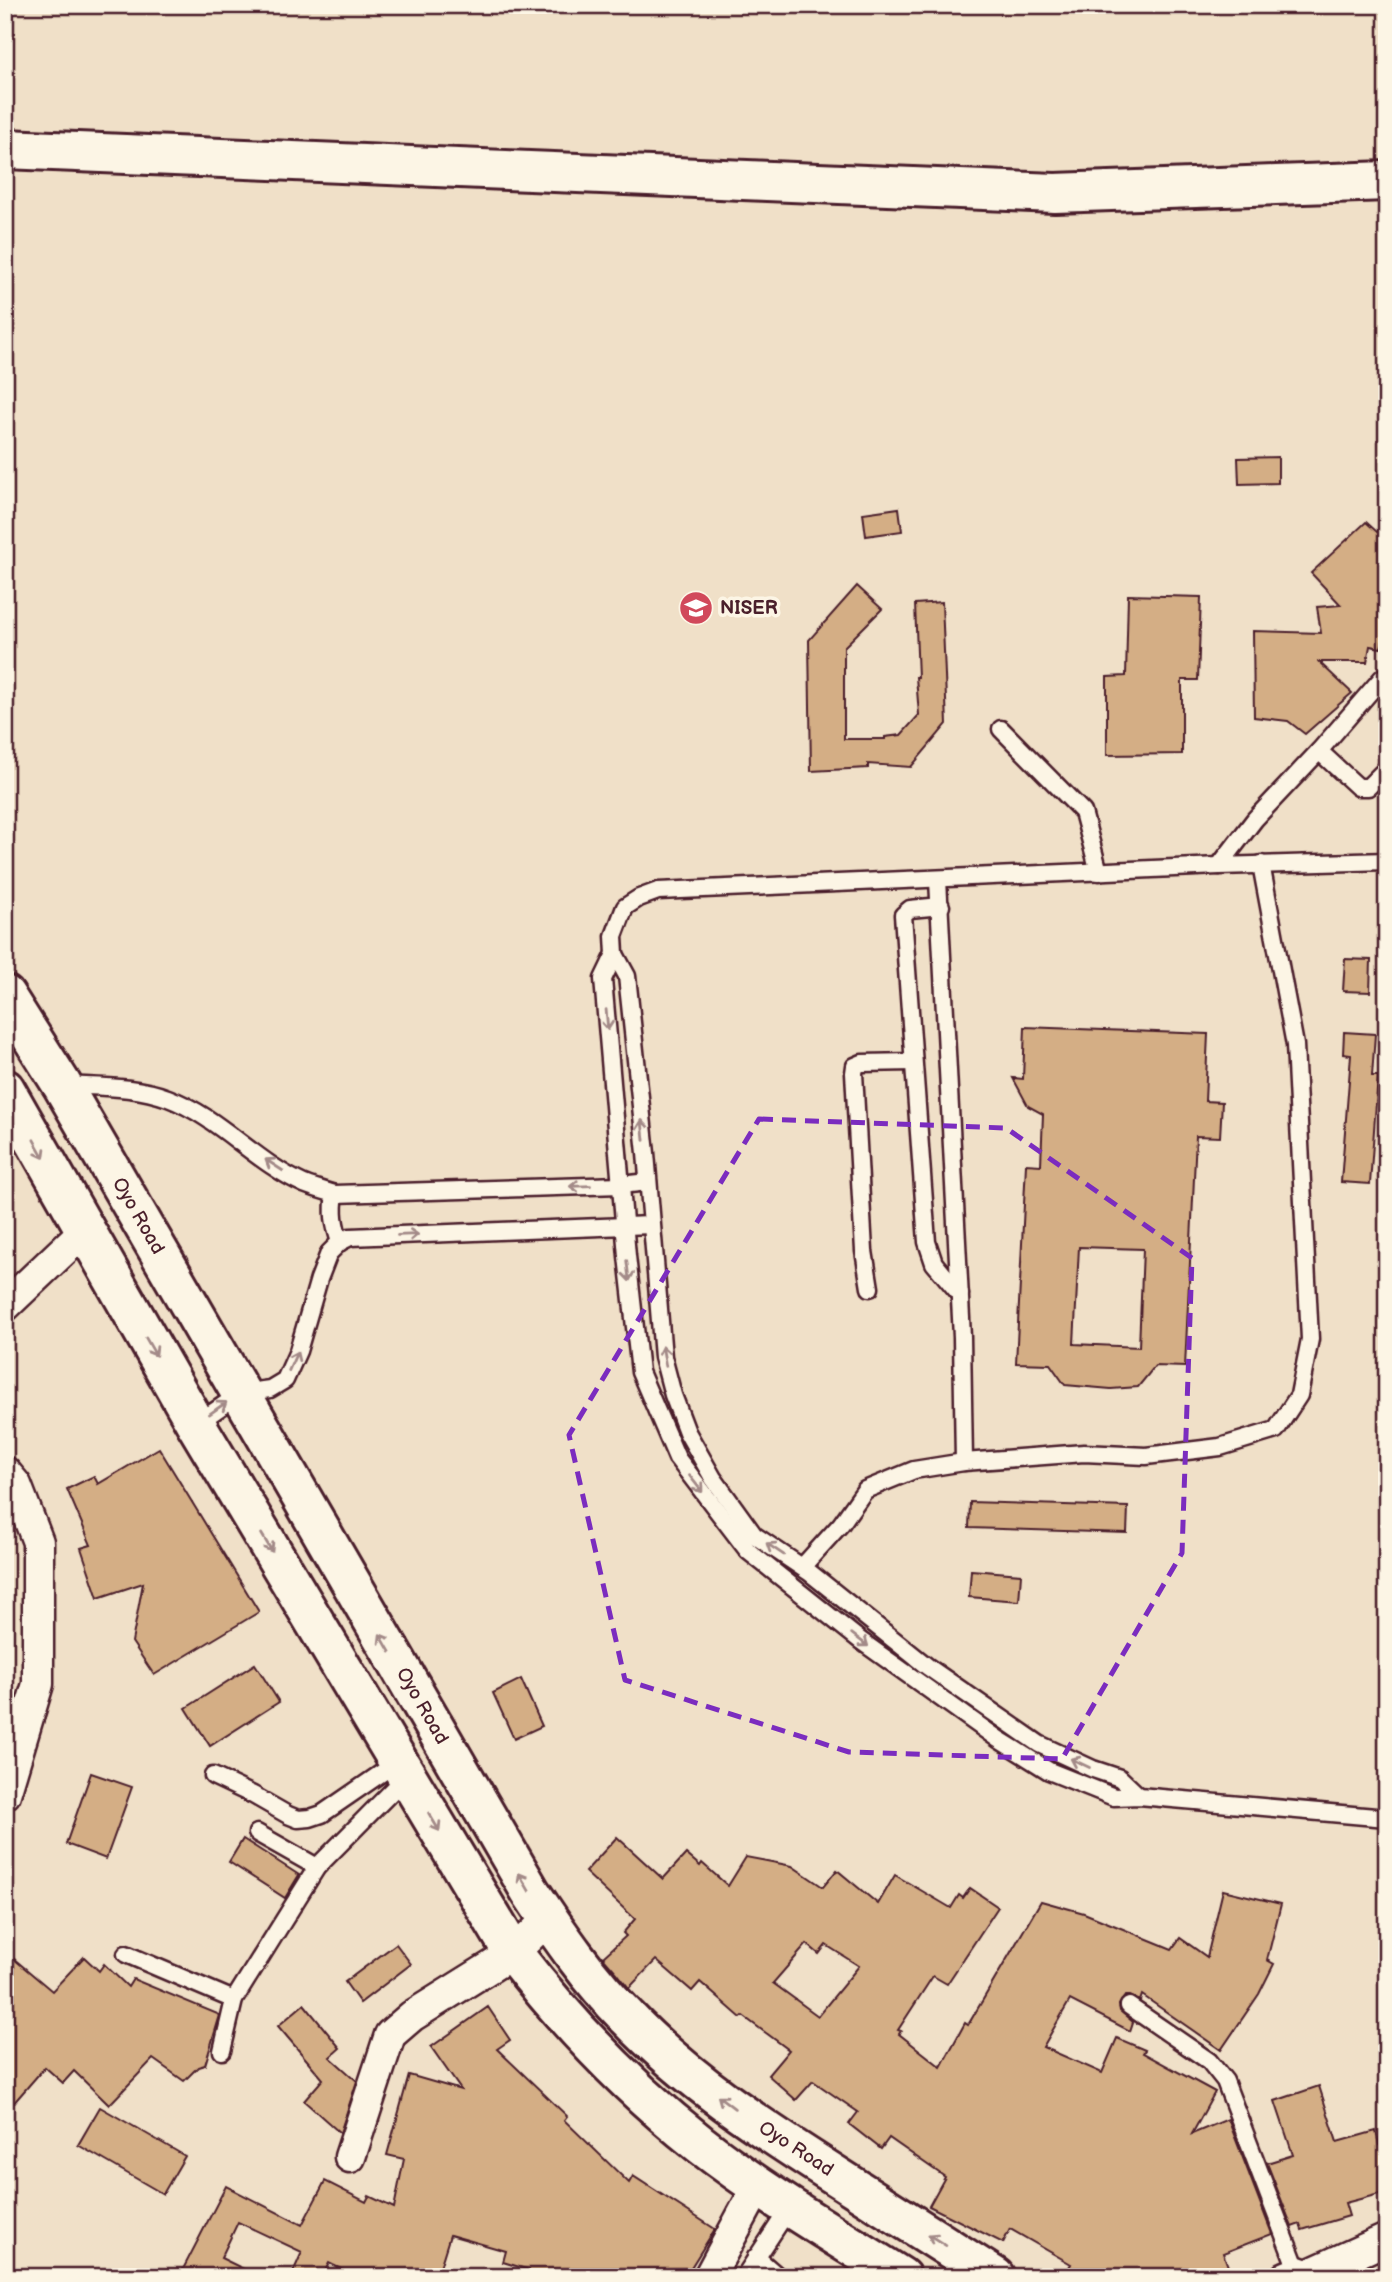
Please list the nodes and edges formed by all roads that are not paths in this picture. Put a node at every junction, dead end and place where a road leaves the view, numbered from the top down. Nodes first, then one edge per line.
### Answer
1 (5, 149) edge
2 (1387, 181) edge
3 (1387, 676) edge
4 (1001, 729) dead end
5 (1319, 751) junction
6 (1387, 768) edge
7 (1387, 861) edge
8 (1261, 864) junction
9 (1219, 866) junction
10 (1099, 872) junction
11 (939, 880) junction
12 (941, 906) junction
13 (615, 954) junction
14 (5, 995) edge
15 (913, 1062) junction
16 (61, 1084) junction
17 (5, 1089) edge
18 (648, 1182) junction
19 (621, 1185) junction
20 (335, 1194) junction
21 (651, 1225) junction
22 (624, 1227) junction
23 (84, 1231) junction
24 (341, 1242) junction
25 (870, 1288) dead end
26 (960, 1294) junction
27 (5, 1306) edge
28 (240, 1393) junction
29 (196, 1424) junction
30 (964, 1462) junction
31 (5, 1472) edge
32 (802, 1567) junction
33 (403, 1769) junction
34 (213, 1776) dead end
35 (5, 1794) edge
36 (1139, 1796) junction
37 (1387, 1818) edge
38 (257, 1833) dead end
39 (317, 1867) junction
40 (548, 1919) junction
41 (513, 1953) junction
42 (126, 1954) dead end
43 (234, 2000) junction
44 (1129, 2006) dead end
45 (222, 2051) dead end
46 (350, 2157) dead end
47 (758, 2186) junction
48 (790, 2207) junction
49 (1387, 2239) edge
50 (756, 2257) junction
51 (1298, 2276) edge
52 (709, 2277) edge
53 (744, 2277) edge
54 (779, 2277) edge
55 (901, 2277) edge
56 (995, 2277) edge

1 - 2 main road
3 - 5 lane
4 - 10 lane
5 - 6 lane
5 - 9 lane
7 - 8 lane
8 - 9 lane
8 - 30 lane
9 - 10 lane
10 - 11 lane
11 - 12 lane
11 - 13 lane
12 - 15 lane
12 - 26 lane
18 -> 13 lane
13 -> 19 lane
14 - 16 main road, Oyo Road
15 - 25 lane
15 - 26 lane
20 -> 16 lane
16 - 28 main road, Oyo Road
17 -> 23 main road
18 - 19 lane
18 - 21 lane
19 -> 20 lane
19 - 22 lane
20 - 24 lane
21 - 22 lane
32 -> 21 lane
24 -> 22 lane
22 -> 36 lane
23 - 27 street
23 -> 29 main road
28 -> 24 lane
26 - 30 lane
29 -> 28 lane
40 -> 28 main road, Oyo Road
29 -> 33 main road
30 - 32 lane
31 - 35 street
36 -> 32 lane
33 - 34 lane
33 - 39 lane
33 -> 41 main road
36 - 37 lane
38 - 39 lane
39 - 43 lane
40 - 41 street
56 -> 40 main road, Oyo Road
41 - 46 street
41 - 47 main road
42 - 43 lane
43 - 45 lane
44 - 51 lane
47 - 48 main road
47 - 52 street
48 - 50 lane
48 - 55 main road
49 - 51 street
50 - 53 lane
50 - 54 lane

